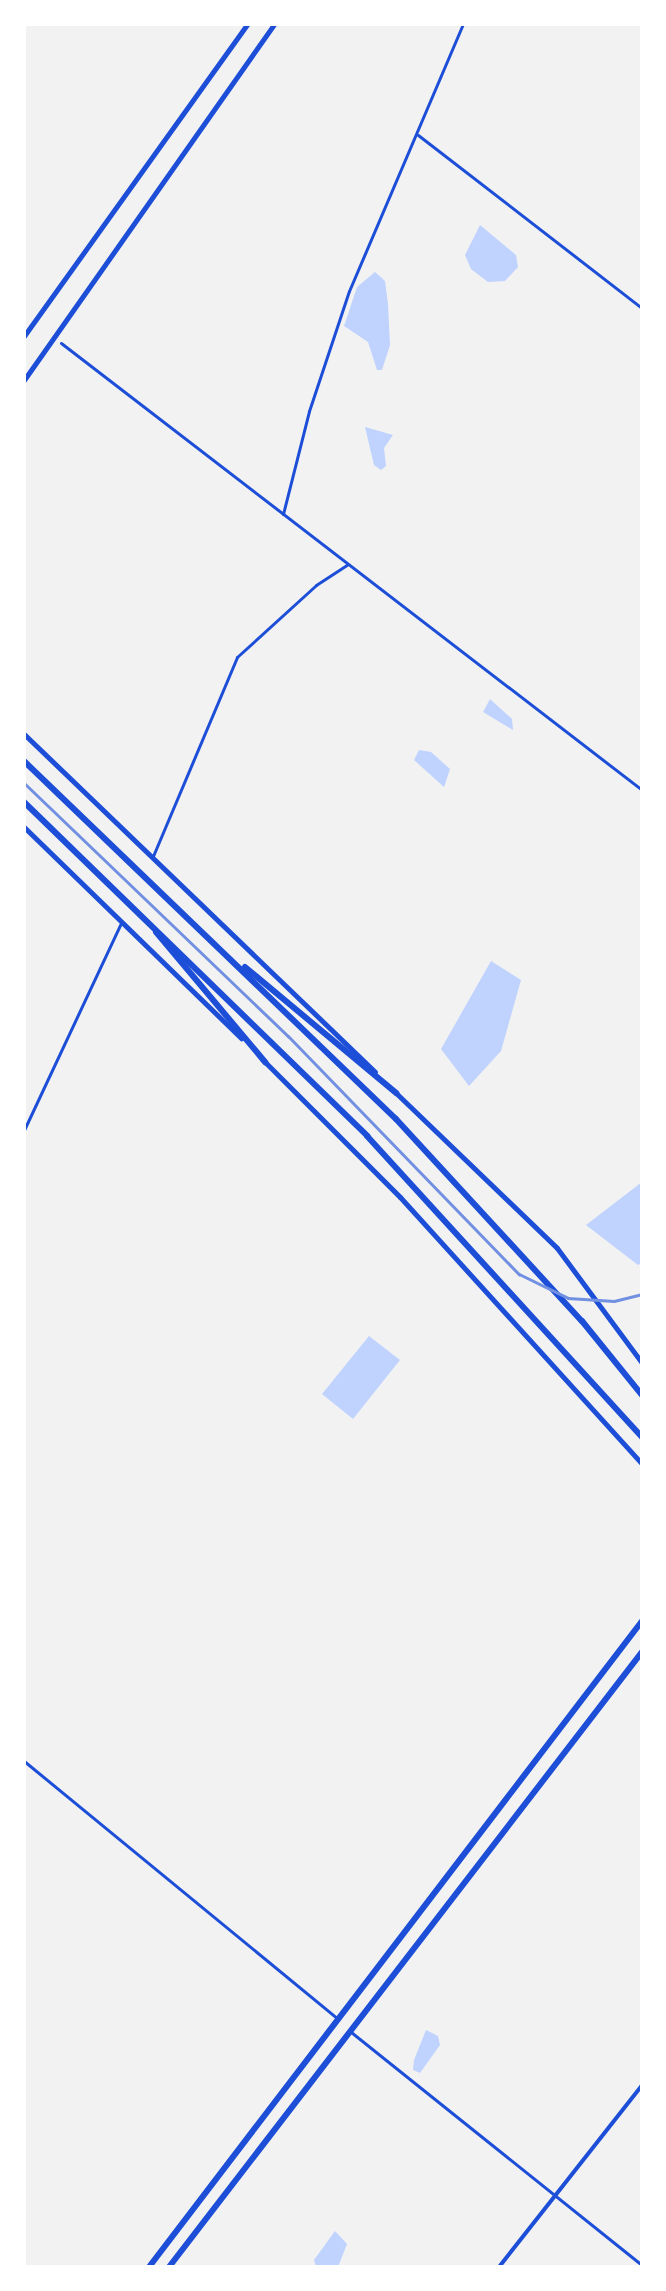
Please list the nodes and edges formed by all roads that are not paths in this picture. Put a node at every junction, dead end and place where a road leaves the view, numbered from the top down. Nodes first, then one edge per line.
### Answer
1 (247, 24) edge
2 (274, 24) edge
3 (463, 24) edge
4 (418, 135) junction
5 (642, 308) edge
6 (24, 336) edge
7 (61, 343) dead end
8 (24, 380) edge
9 (283, 514) junction
10 (348, 564) junction
11 (24, 734) edge
12 (24, 761) edge
13 (642, 790) edge
14 (24, 802) edge
15 (24, 827) edge
16 (153, 856) junction
17 (116, 887) junction
18 (122, 921) junction
19 (197, 926) junction
20 (265, 1062) junction
21 (396, 1093) junction
22 (24, 1130) edge
23 (642, 1363) edge
24 (642, 1395) edge
25 (642, 1437) edge
26 (642, 1466) edge
27 (642, 1621) edge
28 (642, 1652) edge
29 (24, 1761) edge
30 (339, 2020) junction
31 (351, 2032) junction
32 (642, 2085) edge
33 (555, 2196) junction
34 (642, 2265) edge
35 (149, 2267) edge
36 (169, 2267) edge
37 (499, 2267) edge

1 - 6 main road
2 - 8 main road
3 - 4 street
4 - 5 street
4 - 9 street
7 - 9 street
9 - 10 street
10 - 13 street
10 - 16 street
11 - 16 main road
12 - 19 highway
14 - 17 highway
15 - 18 main road
16 - 21 main road
17 - 20 highway
17 - 25 highway
18 - 20 main road
18 - 22 street
19 - 21 highway
19 - 24 highway
20 - 26 main road
21 - 23 main road
27 - 30 highway
28 - 31 highway
29 - 30 street
30 - 35 highway
31 - 33 street
31 - 36 highway
32 - 33 street
33 - 34 street
33 - 37 street

